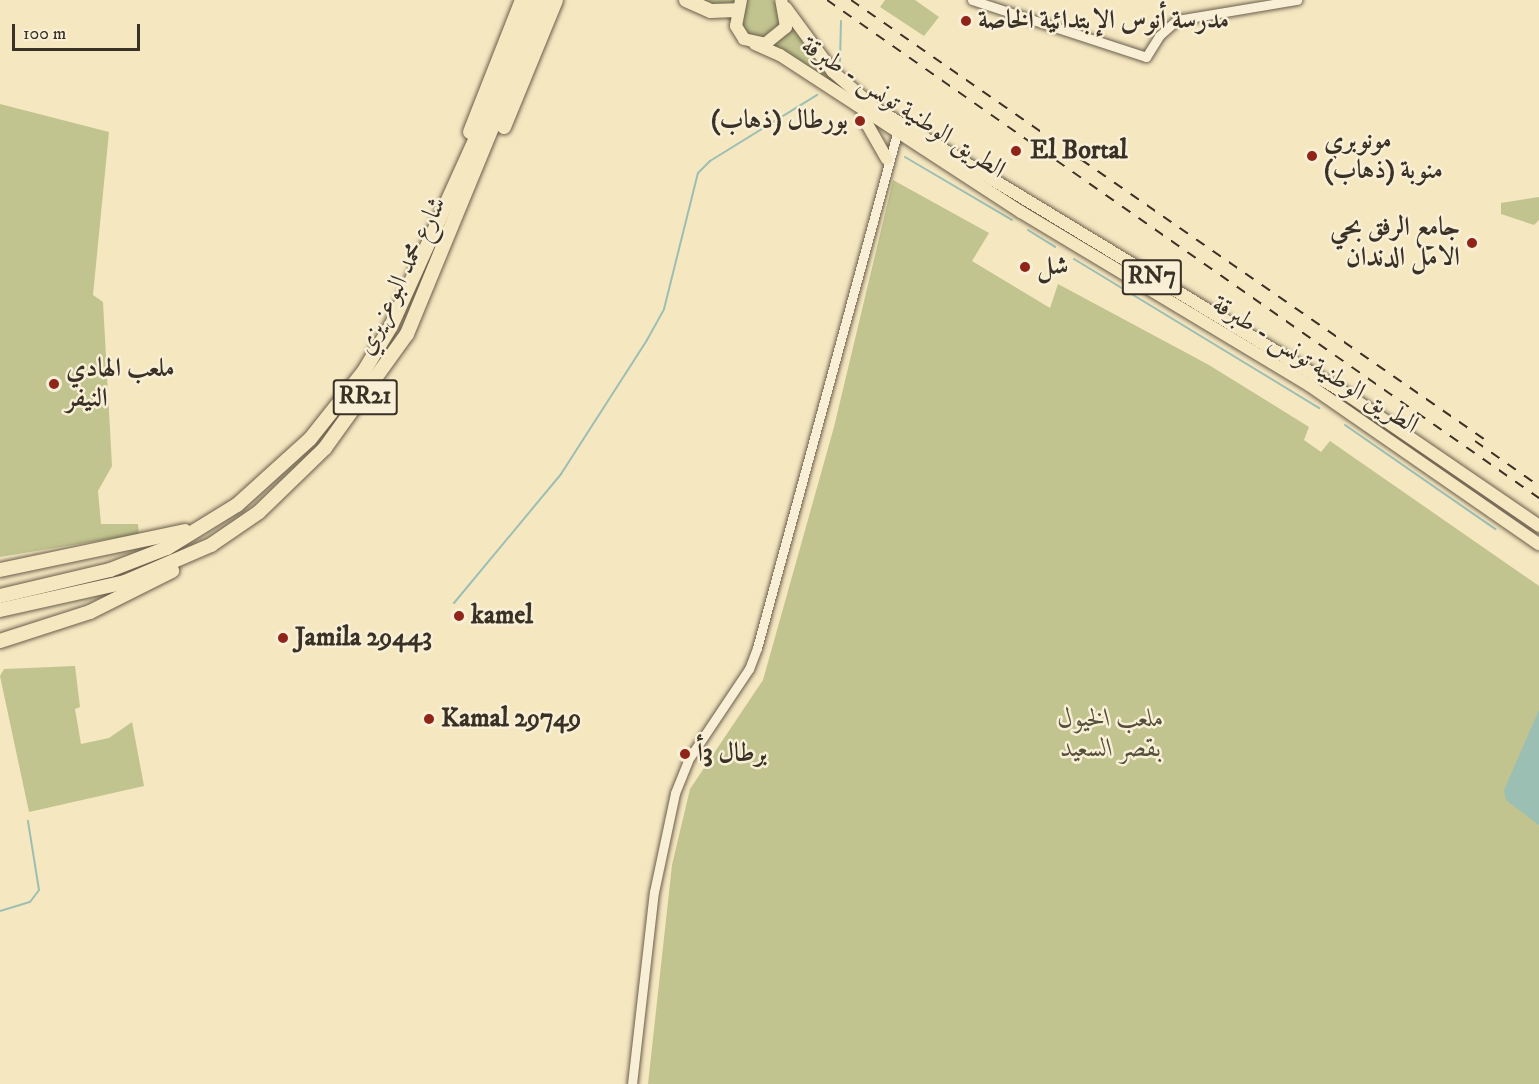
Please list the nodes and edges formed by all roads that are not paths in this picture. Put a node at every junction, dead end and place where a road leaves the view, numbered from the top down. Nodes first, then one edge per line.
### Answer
1 (522, 0) edge
2 (532, 0) edge
3 (545, 0) edge
4 (556, 0) edge
5 (686, 0) edge
6 (972, 0) edge
7 (1297, 0) edge
8 (737, 4) edge
9 (783, 4) edge
10 (755, 44) junction
11 (855, 106) junction
12 (898, 129) junction
13 (887, 159) junction
14 (439, 220) junction
15 (455, 225) junction
16 (1538, 525) edge
17 (202, 527) junction
18 (1539, 544) edge
19 (212, 545) junction
20 (0, 570) edge
21 (0, 596) edge
22 (0, 610) edge
23 (0, 641) edge
24 (632, 1084) edge

1 - 14 highway
2 - 14 highway, شارع محمد البوعزيزي / RR21
3 - 15 highway, شارع محمد البوعزيزي / RR21
4 - 15 highway
5 - 8 highway
6 - 7 street
8 - 10 main road, RN7
9 - 10 main road, RN7
9 - 12 main road, الطريق الوطنية تونس - طبرقة / RN7
10 - 11 main road, الطريق الوطنية تونس - طبرقة / RN7
11 - 12 main road, الطريق الوطنية تونس - طبرقة / RN7
11 - 13 main road
12 - 13 street
12 - 16 main road, الطريق الوطنية تونس - طبرقة / RN7
12 - 18 main road, الطريق الوطنية تونس - طبرقة / RN7
13 - 24 street
14 - 17 highway, شارع محمد البوعزيزي / RR21
15 - 19 highway, شارع محمد البوعزيزي / RR21
17 - 20 highway
17 - 21 highway, شارع محمد البوعزيزي / RR21
19 - 22 highway, شارع محمد البوعزيزي / RR21
19 - 23 highway

